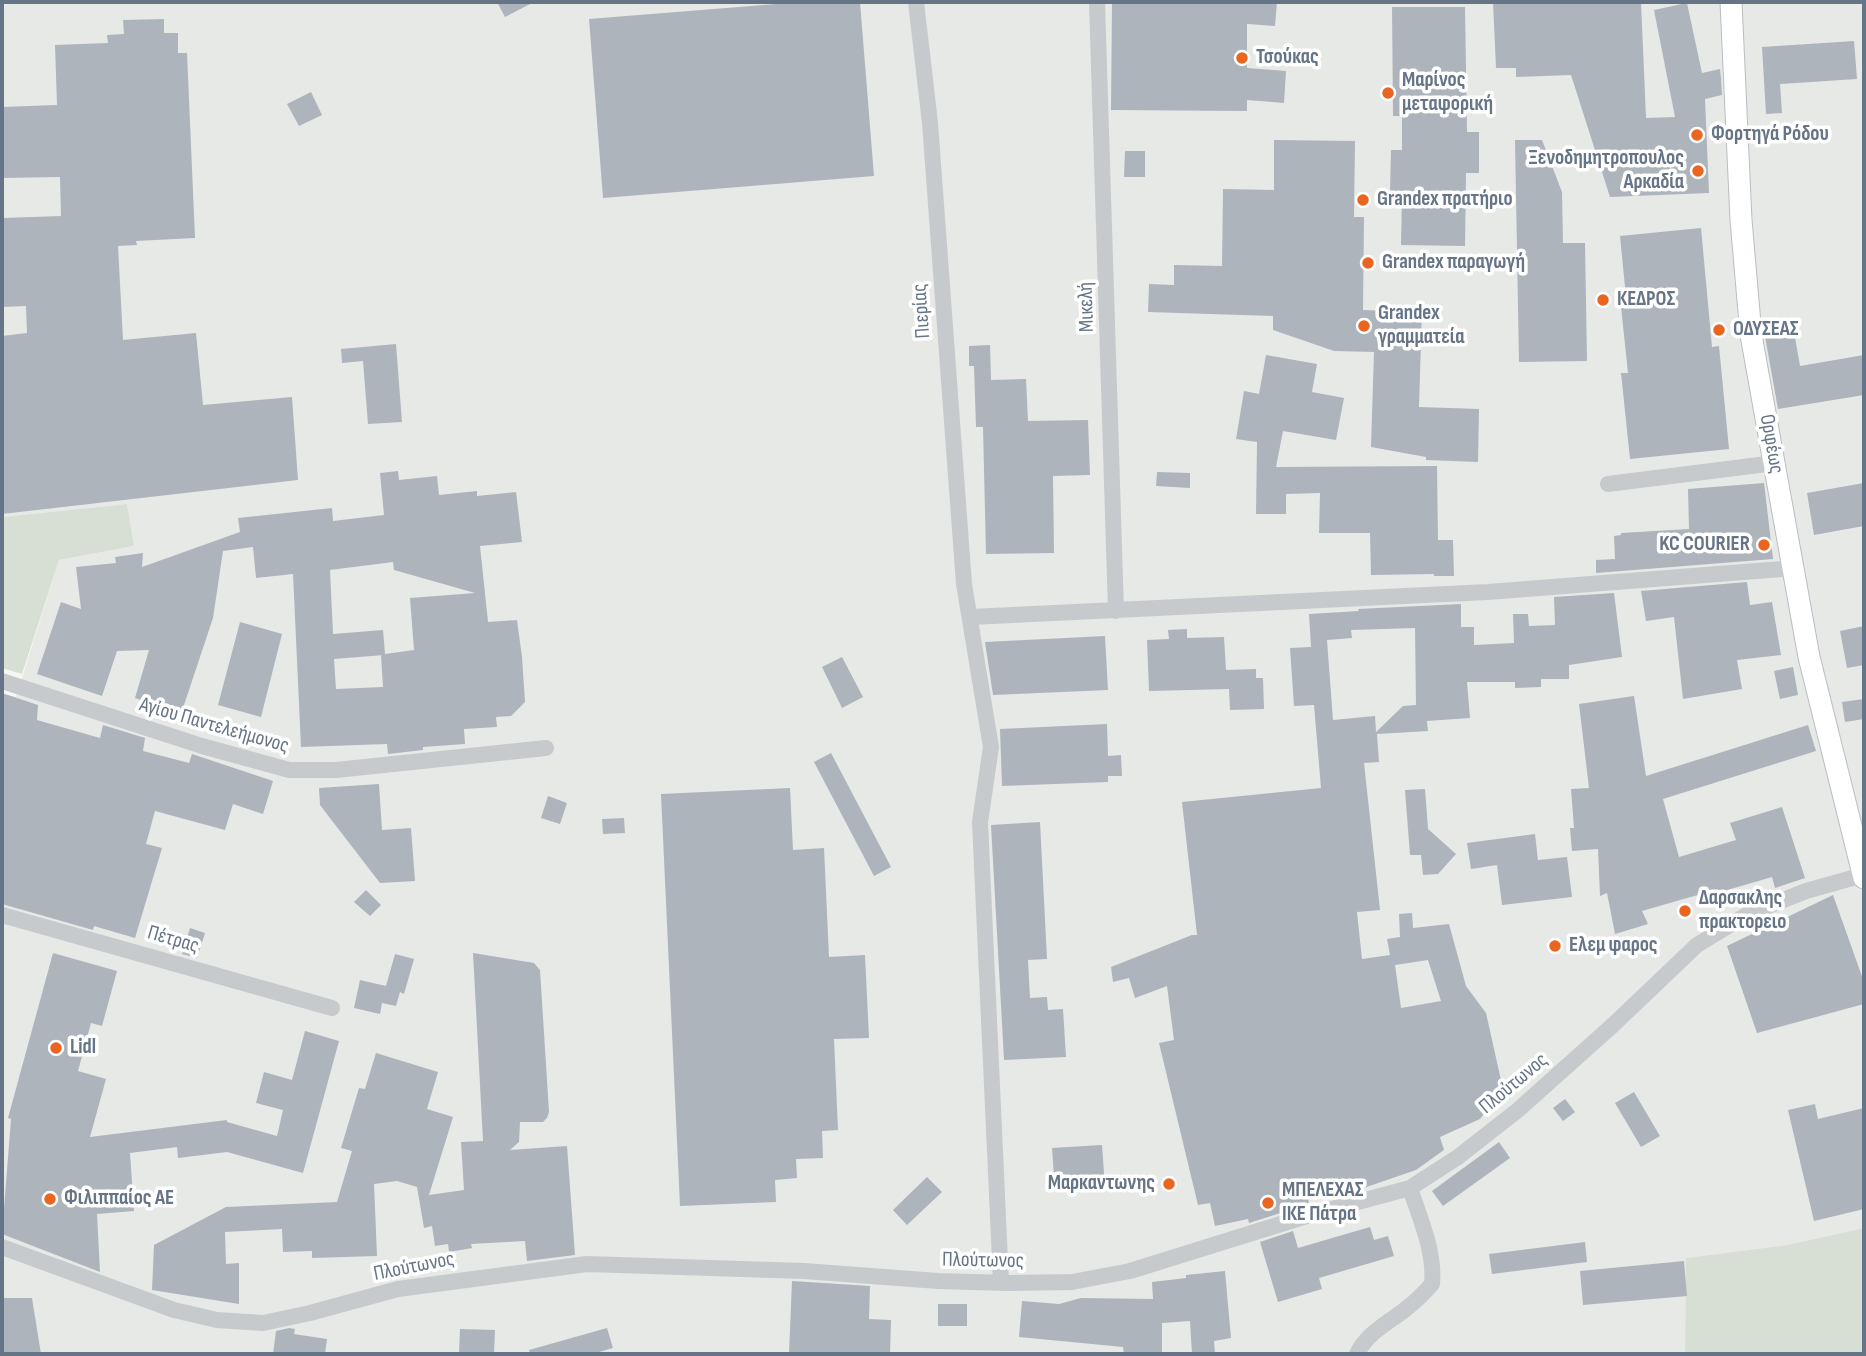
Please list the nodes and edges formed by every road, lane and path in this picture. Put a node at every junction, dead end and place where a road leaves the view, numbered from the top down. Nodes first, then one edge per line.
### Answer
1 (916, 2) edge
2 (1097, 2) edge
3 (1731, 2) edge
4 (1775, 463) junction
5 (1608, 484) dead end
6 (1795, 568) junction
7 (1116, 611) junction
8 (971, 617) junction
9 (2, 681) edge
10 (546, 748) dead end
11 (1864, 876) edge
12 (2, 915) edge
13 (332, 1007) dead end
14 (1410, 1188) junction
15 (2, 1247) edge
16 (1001, 1283) junction
17 (1357, 1354) edge

1 - 8 street, Πιερίας
2 - 7 street, Μικελή
3 - 4 street, Ορφέως
4 - 5 street
4 - 6 street, Ορφέως
6 - 7 street
6 - 11 street, Ορφέως
7 - 8 street
8 - 16 street, Πιερίας
9 - 10 street, Αγίου Παντελεήμονος
11 - 14 street, Πλούτωνος
12 - 13 street, Πέτρας
14 - 16 street, Πλούτωνος
14 - 17 street
15 - 16 street, Πλούτωνος

